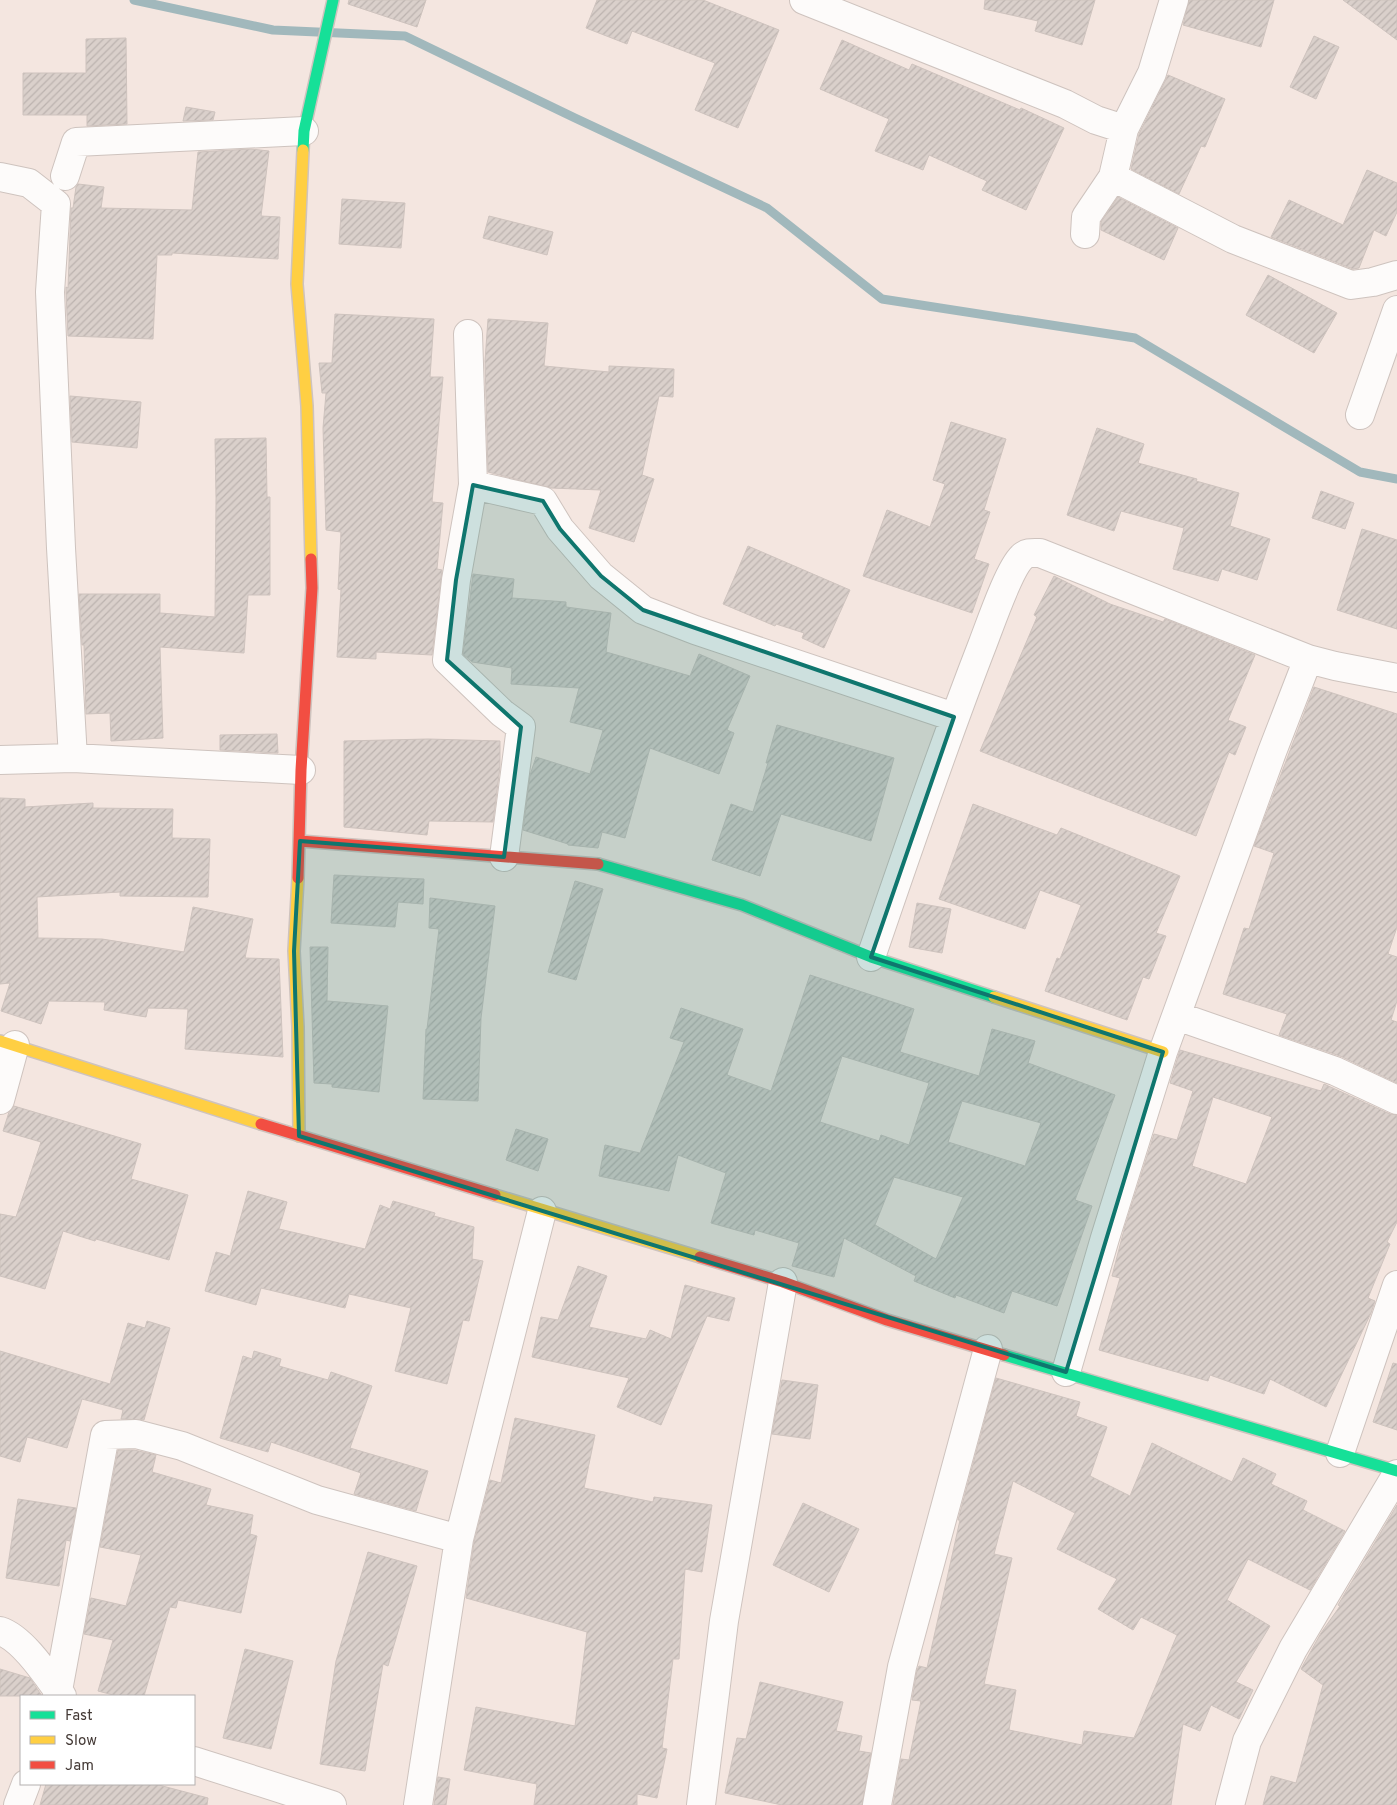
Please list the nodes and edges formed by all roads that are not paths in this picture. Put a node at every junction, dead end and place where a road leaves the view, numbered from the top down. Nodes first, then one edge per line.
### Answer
1 (333, 0) edge
2 (804, 0) edge
3 (1174, 0) edge
4 (1124, 129) junction
5 (304, 131) junction
6 (65, 176) dead end
7 (0, 177) edge
8 (1113, 177) junction
9 (1085, 234) dead end
10 (1397, 275) edge
11 (1397, 310) edge
12 (468, 334) dead end
13 (1360, 416) dead end
14 (473, 486) junction
15 (1308, 659) junction
16 (1397, 678) edge
17 (954, 717) junction
18 (73, 758) junction
19 (0, 760) edge
20 (301, 770) junction
21 (300, 841) junction
22 (504, 857) junction
23 (871, 956) junction
24 (1176, 1016) junction
25 (7, 1043) edge
26 (1163, 1052) junction
27 (0, 1100) edge
28 (1397, 1100) edge
29 (299, 1136) junction
30 (542, 1210) junction
31 (783, 1282) junction
32 (1397, 1285) edge
33 (988, 1350) junction
34 (1066, 1372) junction
35 (1340, 1454) junction
36 (1397, 1473) edge
37 (459, 1539) junction
38 (0, 1631) edge
39 (59, 1695) edge
40 (195, 1761) edge
41 (26, 1785) edge
42 (18, 1805) edge
43 (332, 1805) edge
44 (418, 1805) edge
45 (701, 1805) edge
46 (877, 1805) edge
47 (1230, 1805) edge

1 - 5 street
2 - 4 street
3 - 4 street
4 - 8 street
5 - 6 street
5 - 20 street
7 - 18 street
8 - 9 street
8 - 10 street
11 - 13 street
12 - 14 street
14 - 17 street
14 - 22 street
15 - 16 street
15 - 17 street
15 - 24 street
17 - 23 street
18 - 19 street
18 - 20 street
20 - 21 street
21 - 22 street
21 - 29 street
22 - 23 street
23 - 26 street
24 - 26 street
24 - 28 street
25 - 27 street
25 - 29 street
26 - 34 street
29 - 30 street
30 - 31 street
30 - 37 street
31 - 33 street
31 - 45 street
32 - 35 street
33 - 34 street
33 - 46 street
34 - 35 street
35 - 36 street
36 - 47 street
37 - 39 street
37 - 44 street
38 - 39 street
40 - 43 street
41 - 42 street

